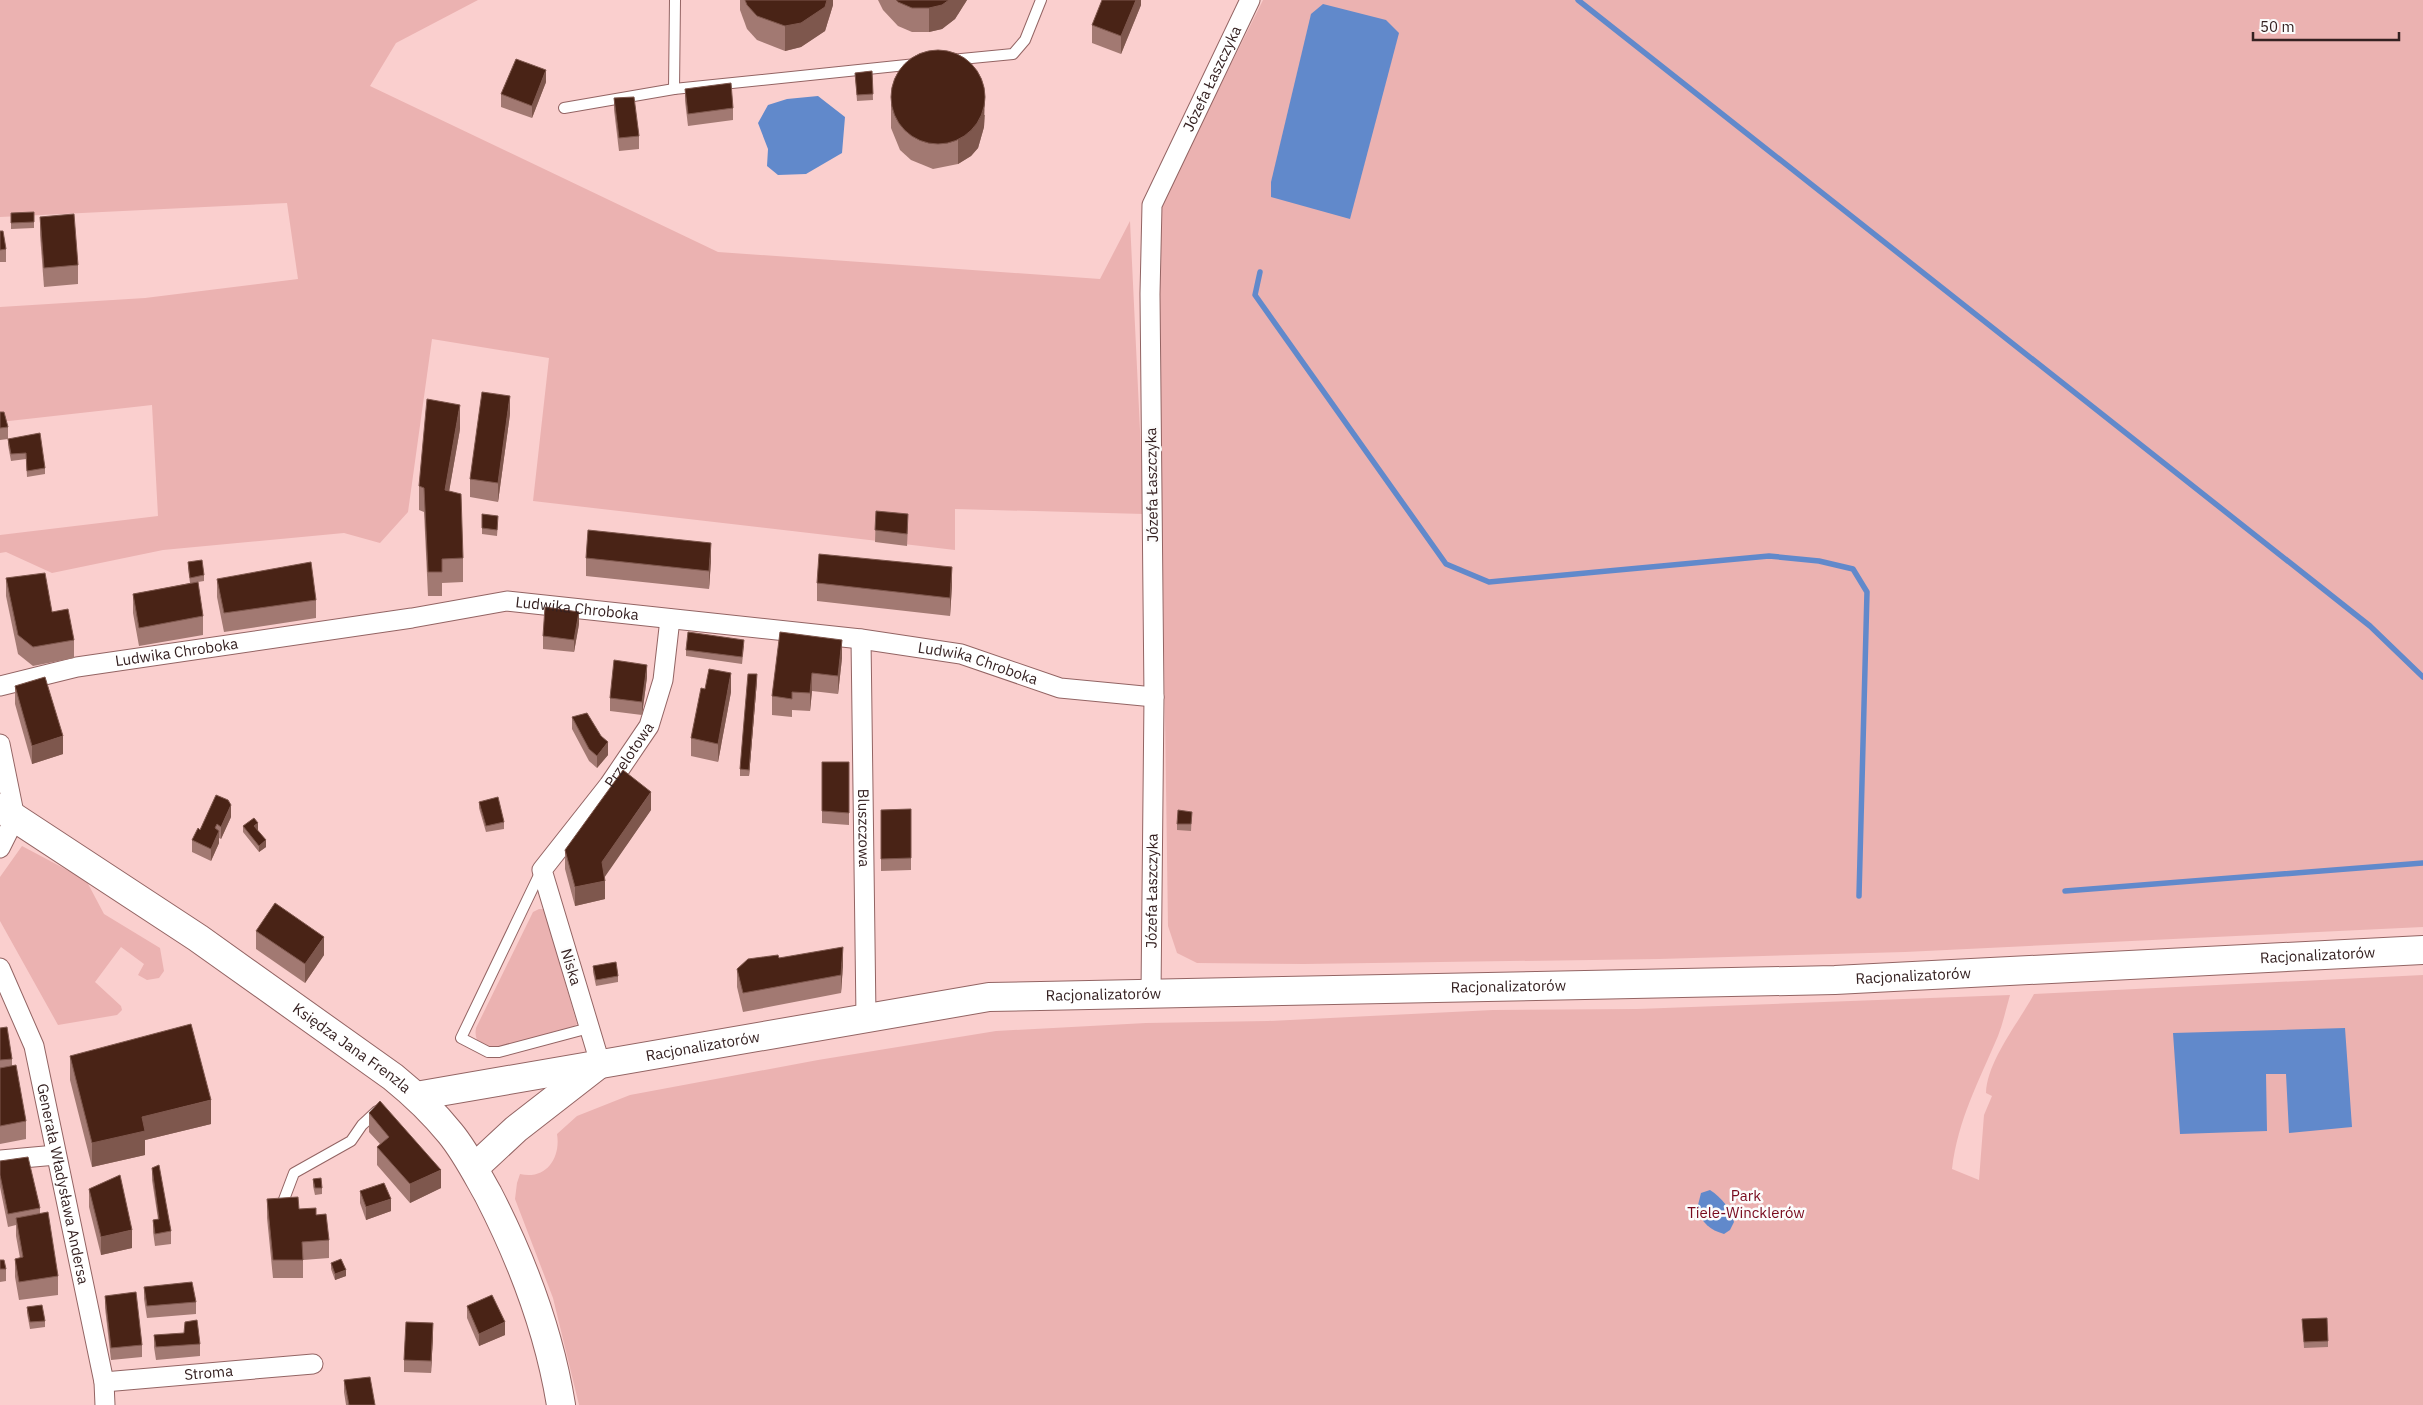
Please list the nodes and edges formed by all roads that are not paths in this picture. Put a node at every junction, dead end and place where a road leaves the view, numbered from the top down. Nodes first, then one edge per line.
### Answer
1 (675, 0) edge
2 (1041, 0) edge
3 (1250, 0) edge
4 (674, 90) junction
5 (564, 108) dead end
6 (670, 619) junction
7 (861, 639) junction
8 (0, 686) edge
9 (1154, 697) junction
10 (0, 744) edge
11 (8, 813) edge
12 (0, 848) edge
13 (542, 870) junction
14 (2423, 950) edge
15 (0, 968) edge
16 (1151, 993) junction
17 (866, 1016) junction
18 (589, 1028) junction
19 (600, 1063) junction
20 (416, 1096) junction
21 (382, 1107) edge
22 (56, 1155) junction
23 (0, 1160) edge
24 (474, 1168) junction
25 (279, 1217) edge
26 (313, 1364) dead end
27 (104, 1382) junction
28 (105, 1405) edge
29 (561, 1405) edge

1 - 4 lane
2 - 4 lane
3 - 9 street, Józefa Łaszczyka
4 - 5 lane
6 - 7 street, Ludwika Chroboka
6 - 8 street, Ludwika Chroboka
6 - 13 street, Przelotowa
7 - 9 street, Ludwika Chroboka
7 - 17 street, Bluszczowa
9 - 16 street, Józefa Łaszczyka
10 - 11 street
11 - 12 street
11 - 20 street, Księdza Jana Frenzla
13 - 18 street, Niska
13 - 18 lane
14 - 16 street, Racjonalizatorów
15 - 22 street, Generała Władysława Andersa
16 - 17 street, Racjonalizatorów
17 - 19 street, Racjonalizatorów
18 - 19 street, Niska
19 - 20 street, Racjonalizatorów
19 - 24 street, Racjonalizatorów
20 - 24 street, Księdza Jana Frenzla
21 - 25 lane
22 - 23 street
22 - 27 street, Generała Władysława Andersa
24 - 29 street, Księdza Jana Frenzla
26 - 27 street, Stroma
27 - 28 street, Generała Władysława Andersa

